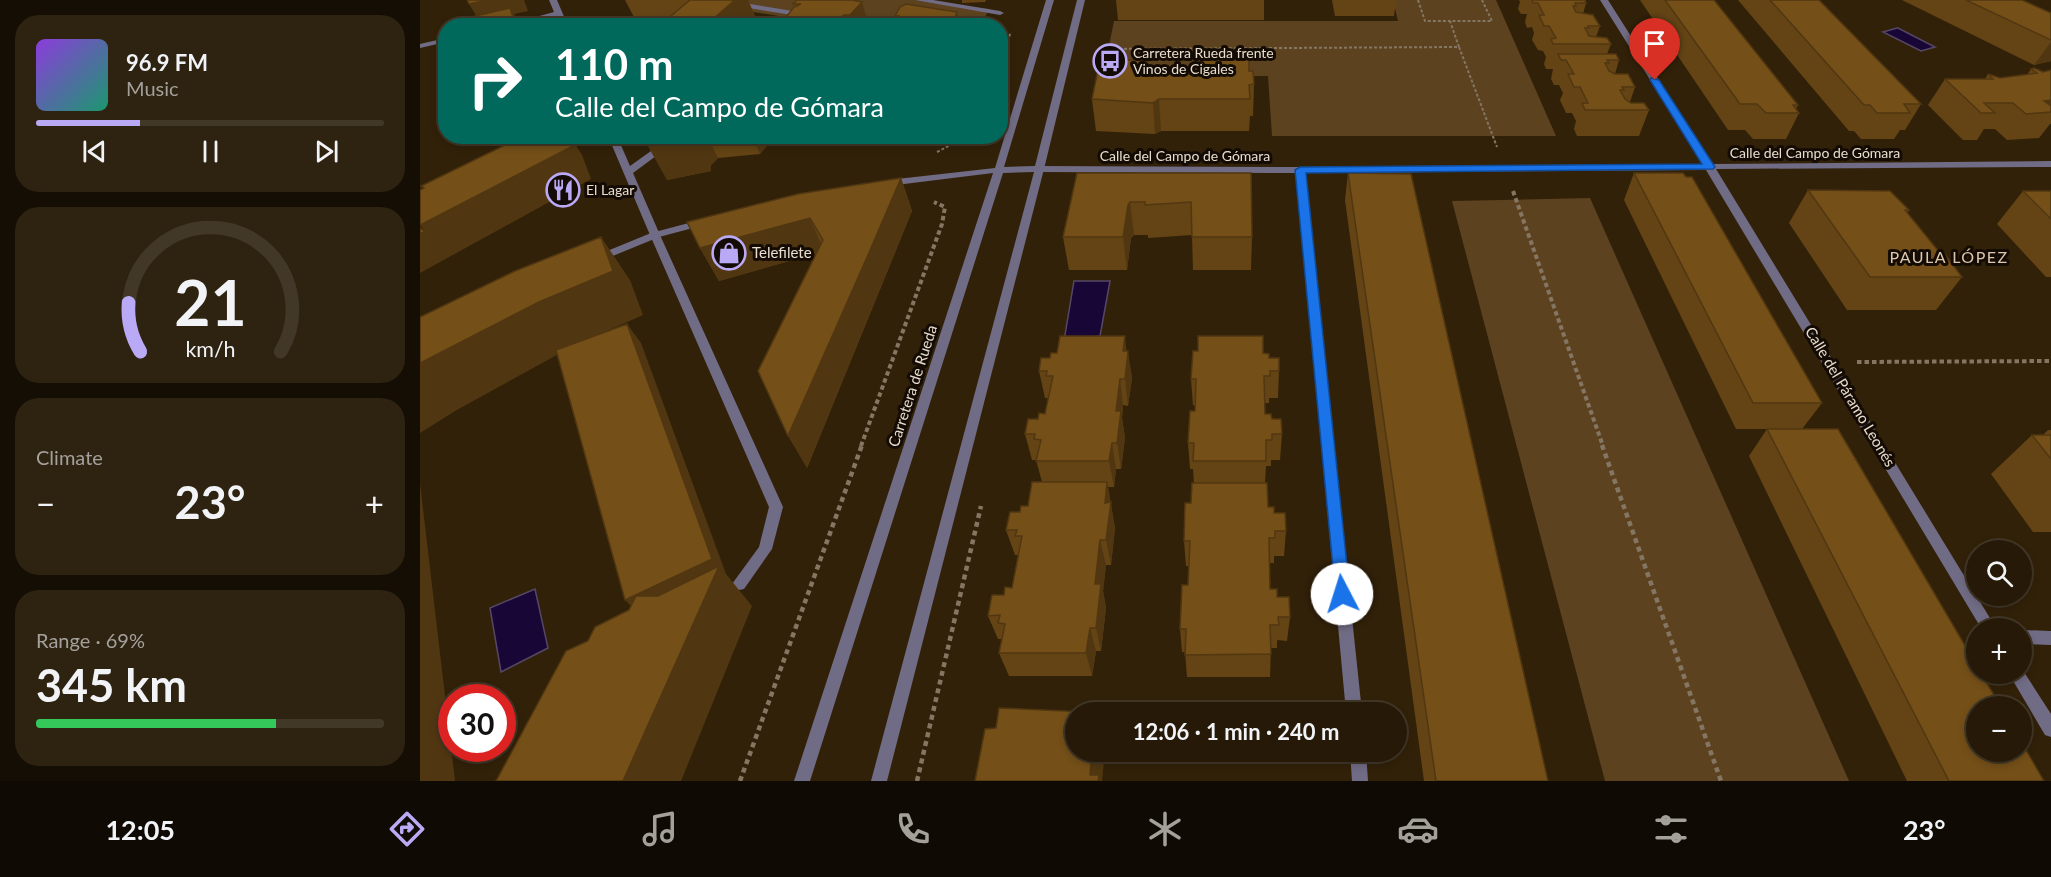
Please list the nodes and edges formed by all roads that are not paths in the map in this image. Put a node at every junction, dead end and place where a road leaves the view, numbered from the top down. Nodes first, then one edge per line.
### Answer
1 (553, 0) edge
2 (711, 0) edge
3 (920, 0) edge
4 (1050, 0) edge
5 (1081, 0) edge
6 (1604, 0) edge
7 (811, 8) edge
8 (558, 13) junction
9 (1000, 13) dead end
10 (805, 15) junction
11 (815, 17) edge
12 (538, 18) edge
13 (560, 18) edge
14 (803, 18) edge
15 (438, 42) edge
16 (420, 46) edge
17 (1008, 140) edge
18 (616, 144) edge
19 (668, 144) edge
20 (1007, 144) edge
21 (2051, 164) edge
22 (1710, 167) junction
23 (1040, 169) junction
24 (999, 170) junction
25 (1300, 170) junction
26 (628, 172) junction
27 (873, 186) edge
28 (712, 220) edge
29 (655, 235) junction
30 (590, 262) edge
31 (739, 584) dead end
32 (1983, 618) edge
33 (2032, 637) edge
34 (2051, 638) edge
35 (2023, 684) edge
36 (1353, 702) edge
37 (2051, 729) edge
38 (1359, 762) edge
39 (802, 781) edge
40 (879, 781) edge
41 (1360, 781) edge

1 - 8 street
2 - 10 street
3 - 9 street
4 - 17 street, Carretera de Rueda
5 - 23 street
6 - 22 street, Calle del Páramo Leonés
7 - 10 street
8 - 12 street
8 - 13 street
10 - 11 street
10 - 14 street
15 - 16 street
18 - 26 street
19 - 26 street
20 - 24 street, Carretera de Rueda
21 - 22 street, Calle del Campo de Gómara
22 - 25 street, Calle del Campo de Gómara
22 - 32 street, Calle del Páramo Leonés
23 - 24 street, Calle del Campo de Gómara
23 - 25 street, Calle del Campo de Gómara
23 - 40 street
24 - 27 street, Calle del Campo de Gómara
24 - 39 street, Carretera de Rueda
25 - 36 street
26 - 29 street
28 - 29 street
29 - 30 street
29 - 31 street
33 - 34 street
35 - 37 street
38 - 41 street

